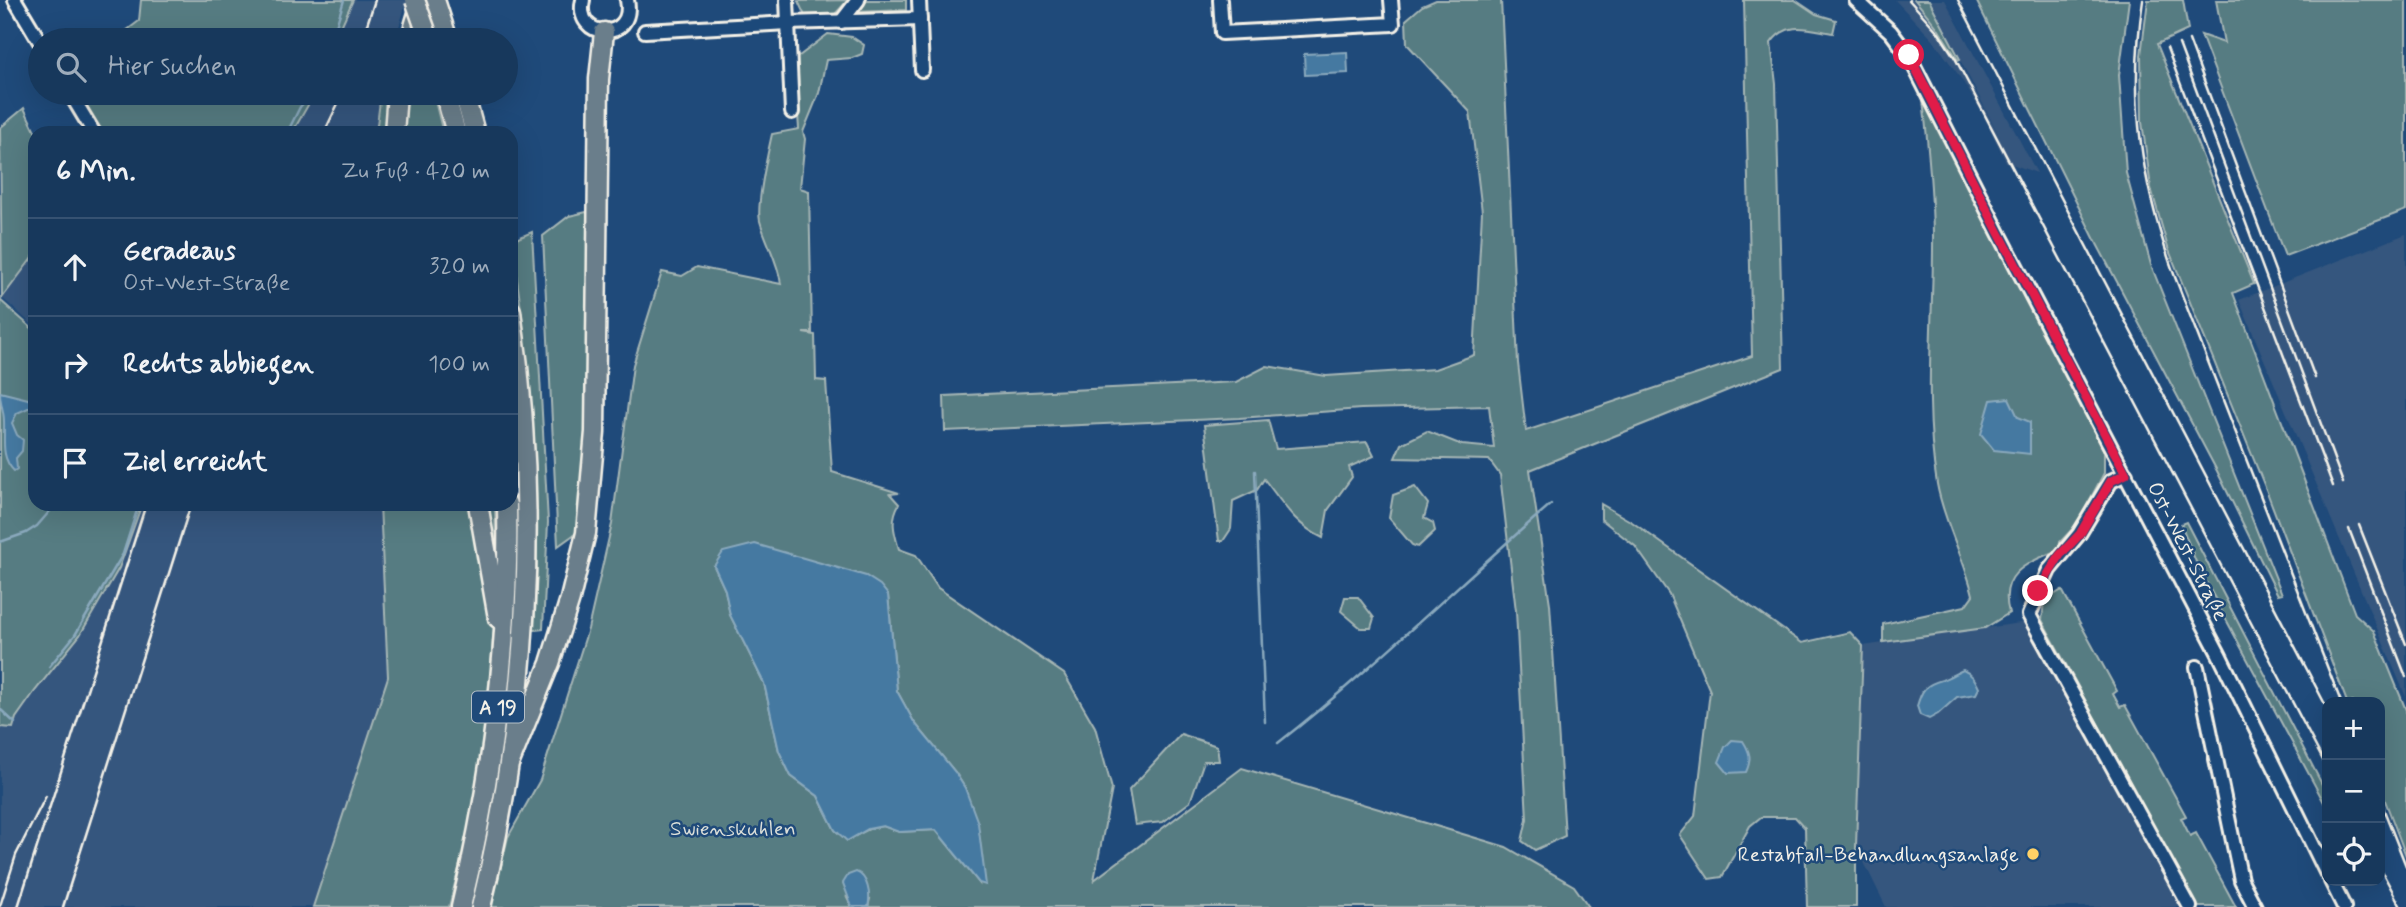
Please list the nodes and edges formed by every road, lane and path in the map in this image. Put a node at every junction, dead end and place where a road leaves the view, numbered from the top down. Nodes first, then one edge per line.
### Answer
1 (15, 0) edge
2 (415, 0) edge
3 (422, 0) edge
4 (583, 0) edge
5 (628, 0) edge
6 (787, 0) edge
7 (858, 0) edge
8 (919, 0) edge
9 (1220, 0) edge
10 (1391, 0) edge
11 (1856, 0) edge
12 (437, 6) edge
13 (920, 19) junction
14 (841, 22) junction
15 (788, 23) junction
16 (32, 28) edge
17 (414, 28) edge
18 (425, 28) edge
19 (444, 28) edge
20 (604, 32) junction
21 (645, 32) dead end
22 (922, 70) dead end
23 (77, 105) edge
24 (396, 105) edge
25 (448, 105) edge
26 (467, 105) edge
27 (792, 112) dead end
28 (90, 126) edge
29 (395, 126) edge
30 (454, 126) edge
31 (473, 126) edge
32 (518, 380) edge
33 (2126, 474) junction
34 (479, 511) edge
35 (507, 511) edge
36 (504, 652) junction
37 (2197, 667) dead end
38 (510, 762) junction
39 (2322, 864) edge
40 (2333, 886) edge
41 (461, 907) edge
42 (481, 907) edge
43 (2190, 907) edge
44 (2255, 907) edge
45 (2344, 907) edge

1 - 16 street
2 - 18 highway, bridge
3 - 17 highway
4 - 20 street
5 - 20 street
6 - 15 street
7 - 14 street
8 - 13 street
9 - 10 street
11 - 33 street, Ost-West-Straße
12 - 19 highway
13 - 14 street
13 - 22 street
14 - 15 street
15 - 21 street
15 - 27 street
20 - 38 highway
23 - 28 street
24 - 29 highway
25 - 30 highway
26 - 31 highway
32 - 38 highway, A 19
33 - 39 street, Ost-West-Straße
33 - 43 street
34 - 36 highway
35 - 36 highway, A 19
36 - 41 highway, A 19
37 - 44 street
38 - 42 highway, A 19
40 - 45 street

